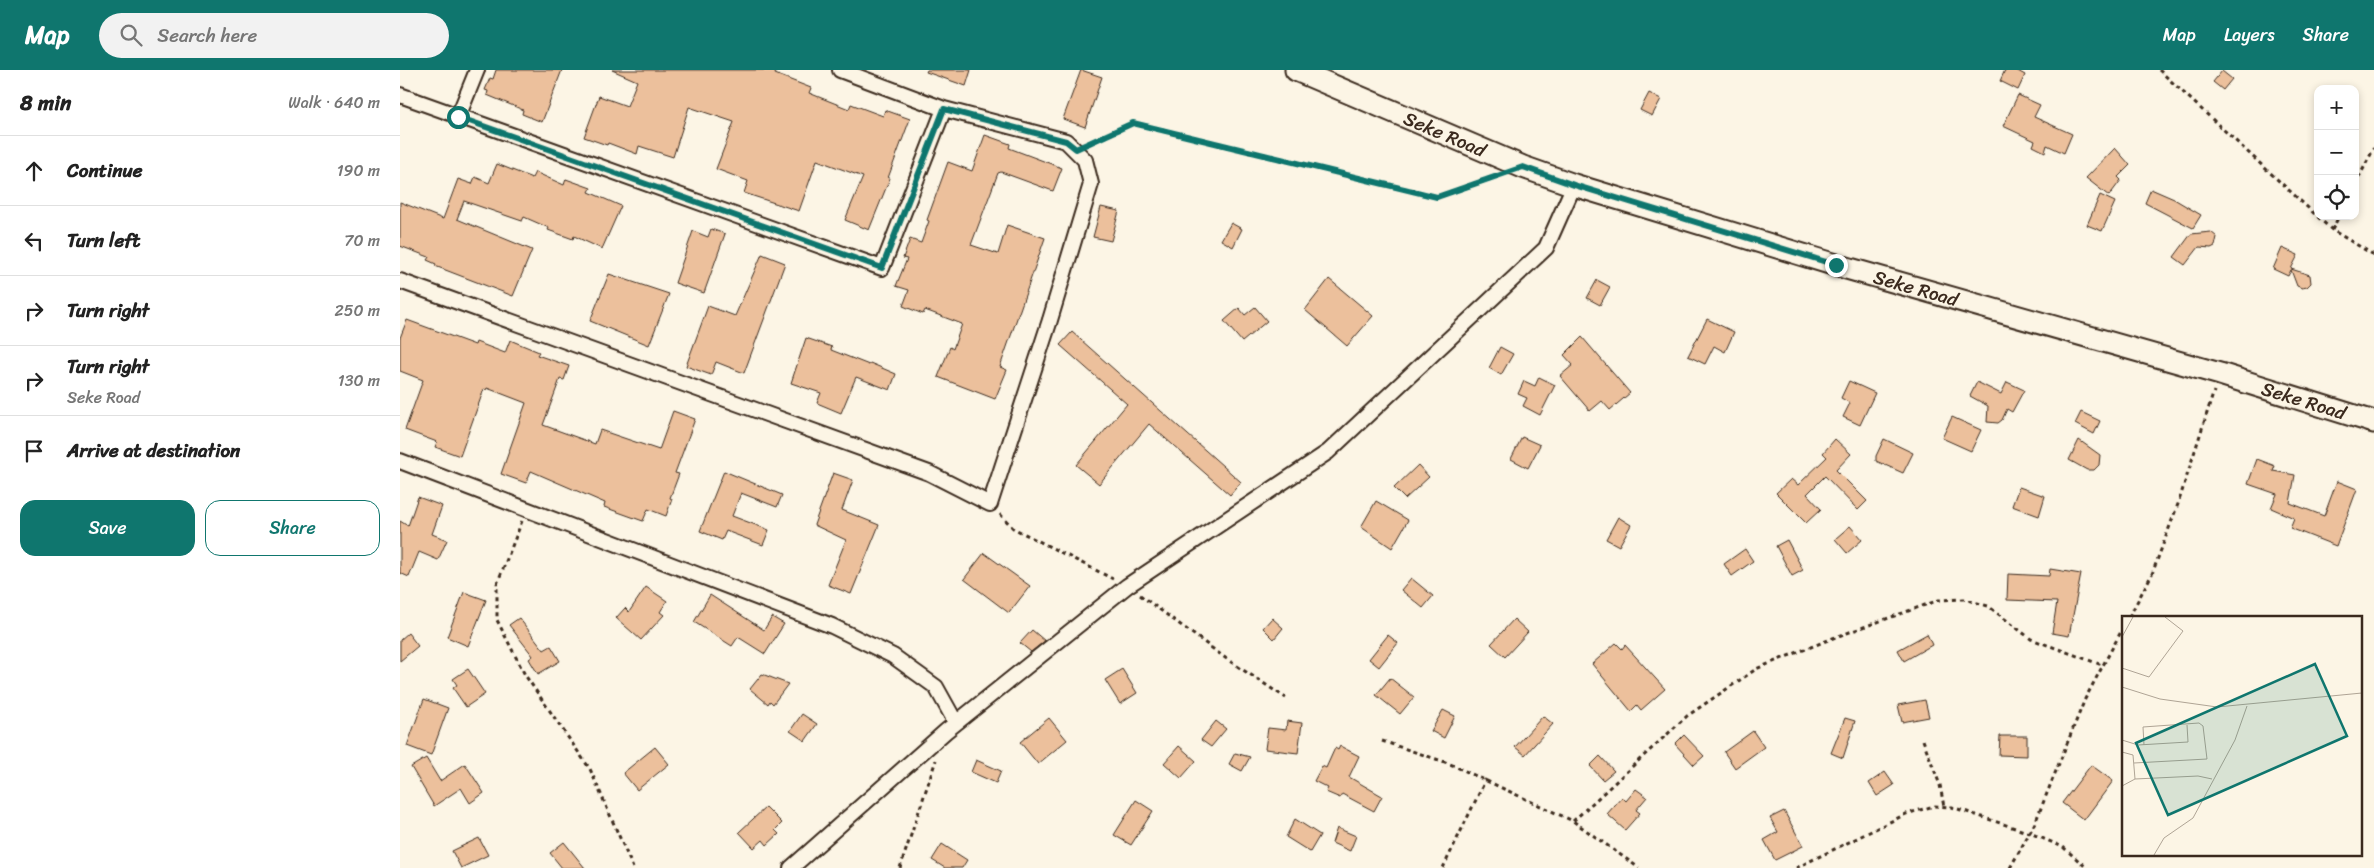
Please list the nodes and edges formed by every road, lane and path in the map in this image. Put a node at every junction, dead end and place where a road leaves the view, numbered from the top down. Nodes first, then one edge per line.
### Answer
1 (477, 70) edge
2 (840, 70) edge
3 (1296, 70) edge
4 (2159, 70) edge
5 (400, 95) edge
6 (944, 109) junction
7 (458, 117) junction
8 (2374, 148) edge
9 (1076, 149) junction
10 (1523, 167) junction
11 (2359, 177) edge
12 (1574, 185) junction
13 (2337, 220) edge
14 (2332, 230) junction
15 (2374, 255) edge
16 (400, 281) edge
17 (2220, 374) junction
18 (2374, 422) edge
19 (400, 461) edge
20 (990, 504) junction
21 (527, 509) junction
22 (1127, 586) junction
23 (2130, 616) edge
24 (2122, 630) edge
25 (2102, 665) junction
26 (1286, 698) dead end
27 (956, 723) junction
28 (1923, 740) dead end
29 (1382, 741) dead end
30 (937, 759) dead end
31 (1486, 779) junction
32 (1944, 807) junction
33 (1573, 821) junction
34 (2030, 833) junction
35 (633, 868) edge
36 (791, 868) edge
37 (900, 868) edge
38 (1443, 868) edge
39 (1639, 868) edge
40 (1796, 868) edge
41 (2010, 868) edge
42 (2087, 868) edge

1 - 7 street
2 - 6 street
3 - 10 main road, Seke Road
4 - 14 path
5 - 7 street
6 - 7 street
6 - 9 street
8 - 11 path
9 - 10 path
9 - 20 street
10 - 12 main road, Seke Road
12 - 17 main road, Seke Road
12 - 22 street
13 - 14 path
14 - 15 path
16 - 20 street
17 - 18 main road, Seke Road
17 - 23 path
19 - 21 street
20 - 22 path
21 - 27 street
21 - 35 path
22 - 26 path
22 - 27 street
24 - 25 path
25 - 33 path
25 - 34 path
27 - 36 street
28 - 32 path
29 - 31 path
30 - 37 path
31 - 33 path
31 - 38 path
32 - 34 path
32 - 40 path
33 - 39 path
34 - 41 path
34 - 42 path

